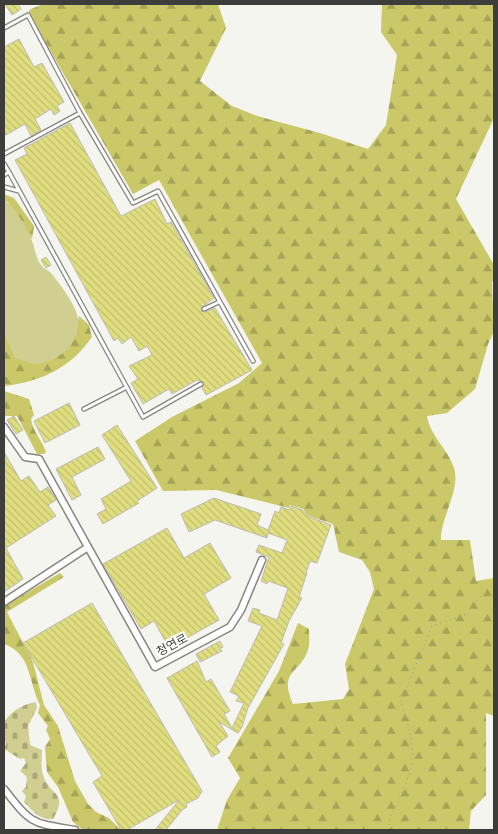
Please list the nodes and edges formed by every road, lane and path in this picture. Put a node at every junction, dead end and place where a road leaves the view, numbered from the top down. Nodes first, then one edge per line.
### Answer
1 (4, 28) edge
2 (80, 113) junction
3 (4, 154) edge
4 (4, 164) edge
5 (9, 172) junction
6 (4, 175) edge
7 (4, 187) edge
8 (19, 191) junction
9 (219, 302) junction
10 (204, 310) dead end
11 (253, 361) dead end
12 (201, 384) dead end
13 (128, 387) junction
14 (84, 409) dead end
15 (4, 427) edge
16 (88, 547) junction
17 (262, 560) dead end
18 (494, 583) edge
19 (4, 602) edge
20 (4, 789) edge
21 (76, 830) edge
22 (390, 830) edge

1 - 2 lane
2 - 3 lane
2 - 9 lane
4 - 5 lane
5 - 6 lane
5 - 8 lane
7 - 8 lane
8 - 13 lane
9 - 10 lane
9 - 11 lane
12 - 13 lane
13 - 14 lane
15 - 16 street, 청연로
16 - 17 street, 청연로
16 - 19 street
18 - 22 path
20 - 21 street

